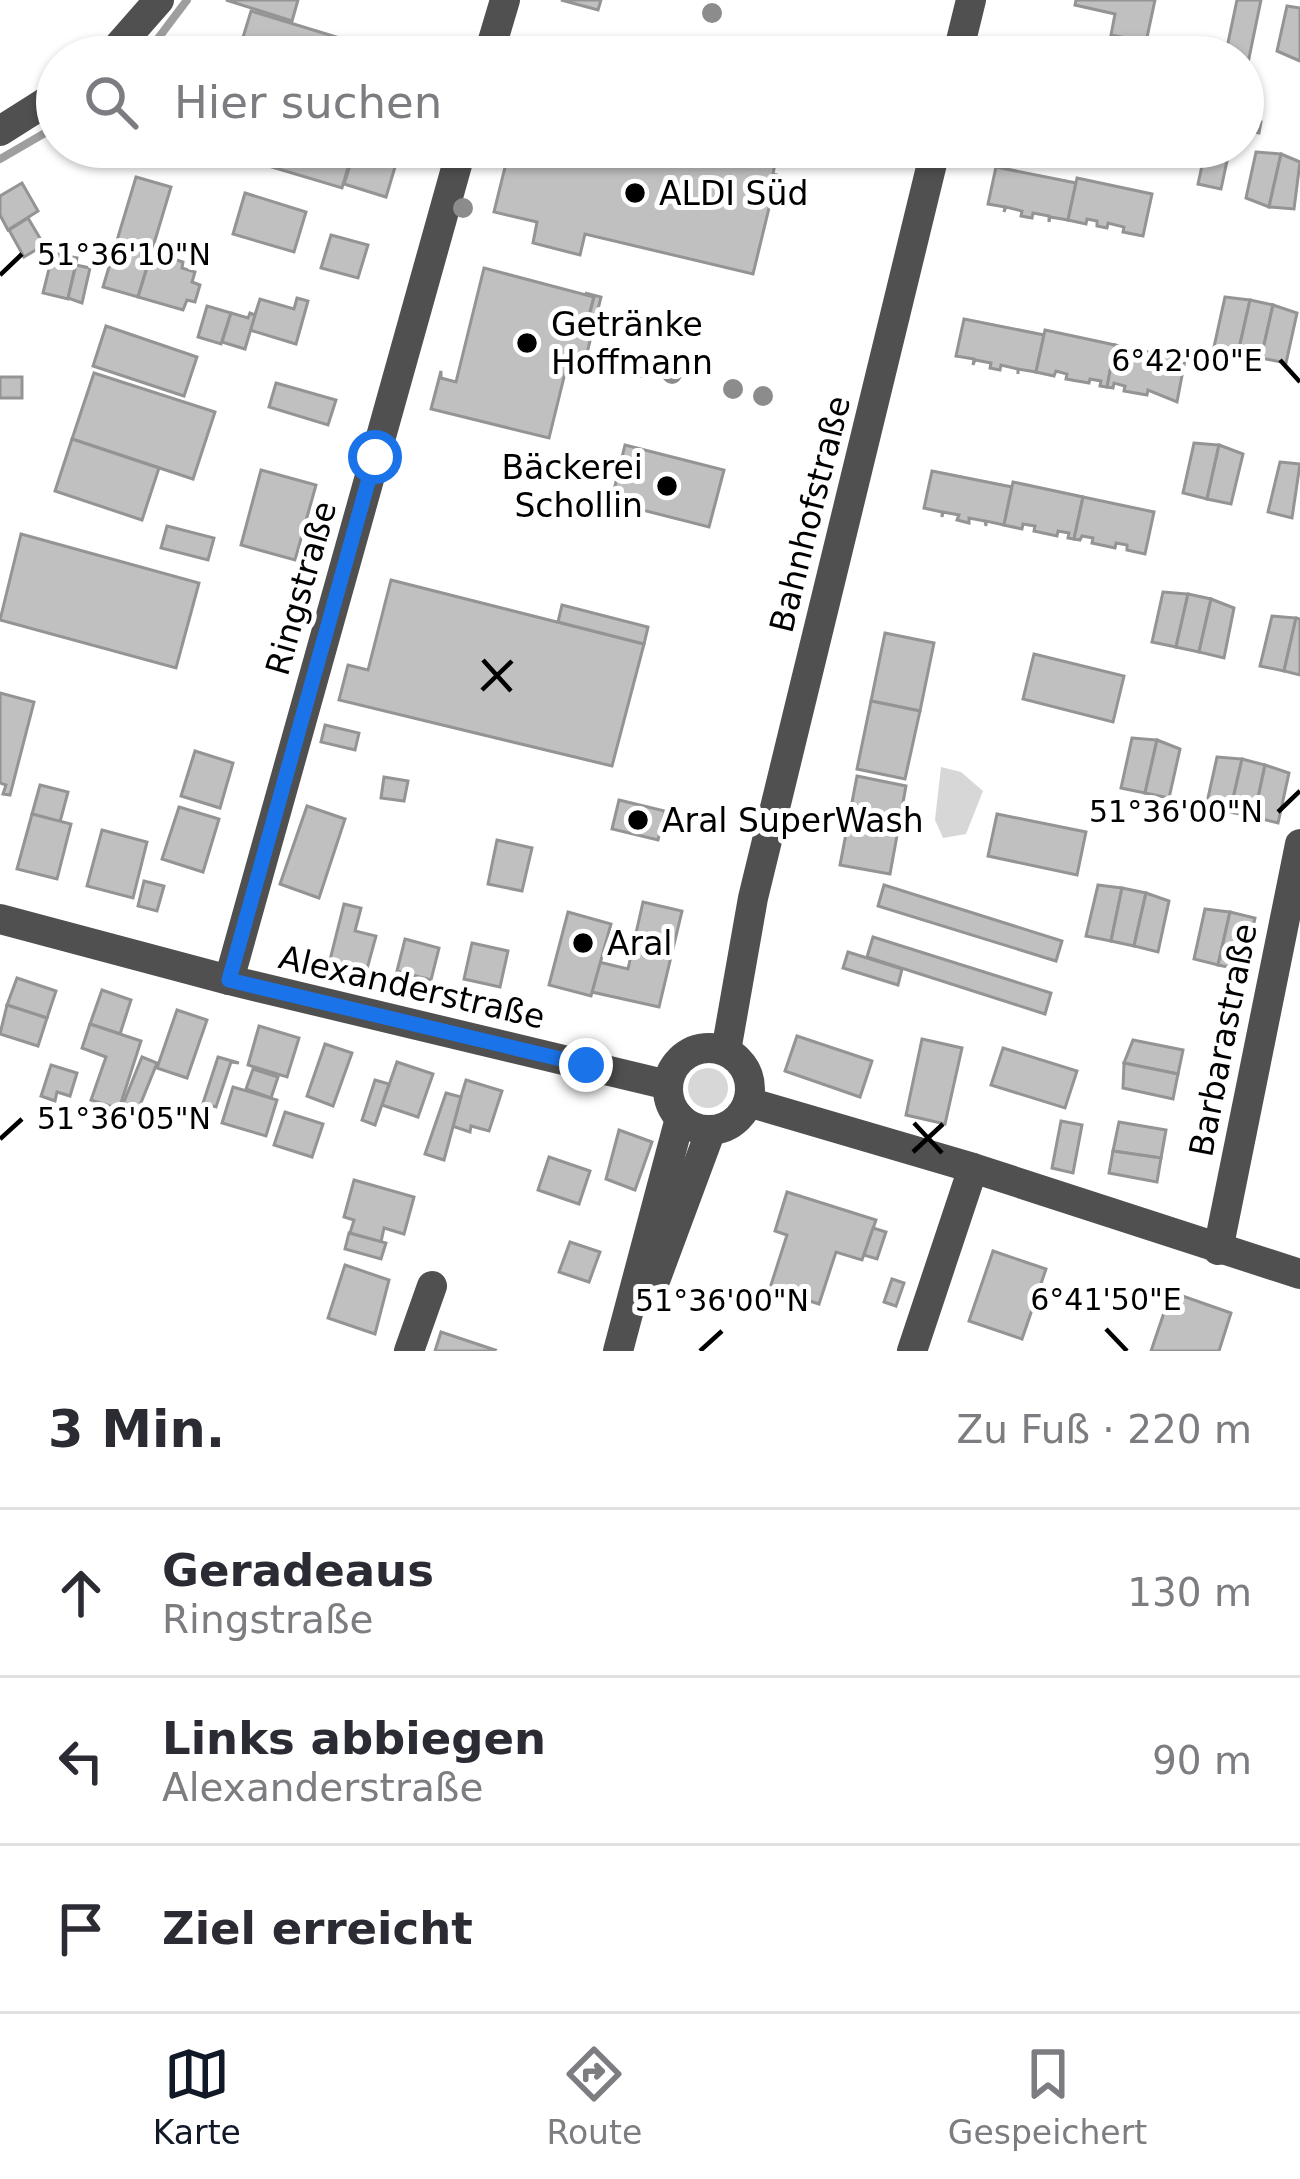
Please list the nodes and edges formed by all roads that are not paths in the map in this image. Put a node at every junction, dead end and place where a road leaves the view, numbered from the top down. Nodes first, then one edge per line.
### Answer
1 (159, 0) edge
2 (505, 0) edge
3 (971, 0) edge
4 (127, 36) edge
5 (494, 36) edge
6 (963, 36) edge
7 (36, 108) edge
8 (0, 131) edge
9 (456, 168) edge
10 (931, 168) edge
11 (1300, 844) edge
12 (0, 919) edge
13 (229, 980) junction
14 (716, 1050) junction
15 (668, 1085) junction
16 (748, 1102) junction
17 (680, 1118) junction
18 (711, 1130) junction
19 (974, 1168) junction
20 (1218, 1250) junction
21 (1300, 1274) edge
22 (432, 1286) dead end
23 (409, 1351) edge
24 (618, 1351) edge
25 (628, 1351) edge
26 (912, 1351) edge

1 - 4 street
2 - 5 street
3 - 6 street
7 - 8 street
9 - 13 street, Ringstraße
10 - 14 street, Bahnhofstraße
11 - 20 street, Barbarastraße
12 - 13 street, Alexanderstraße
13 - 15 street, Alexanderstraße
14 - 15 street
14 - 16 street
15 - 17 street
16 - 18 street
16 - 19 street
17 - 18 street
17 - 24 street
18 - 25 street
19 - 20 street
19 - 26 street
20 - 21 street
22 - 23 street

